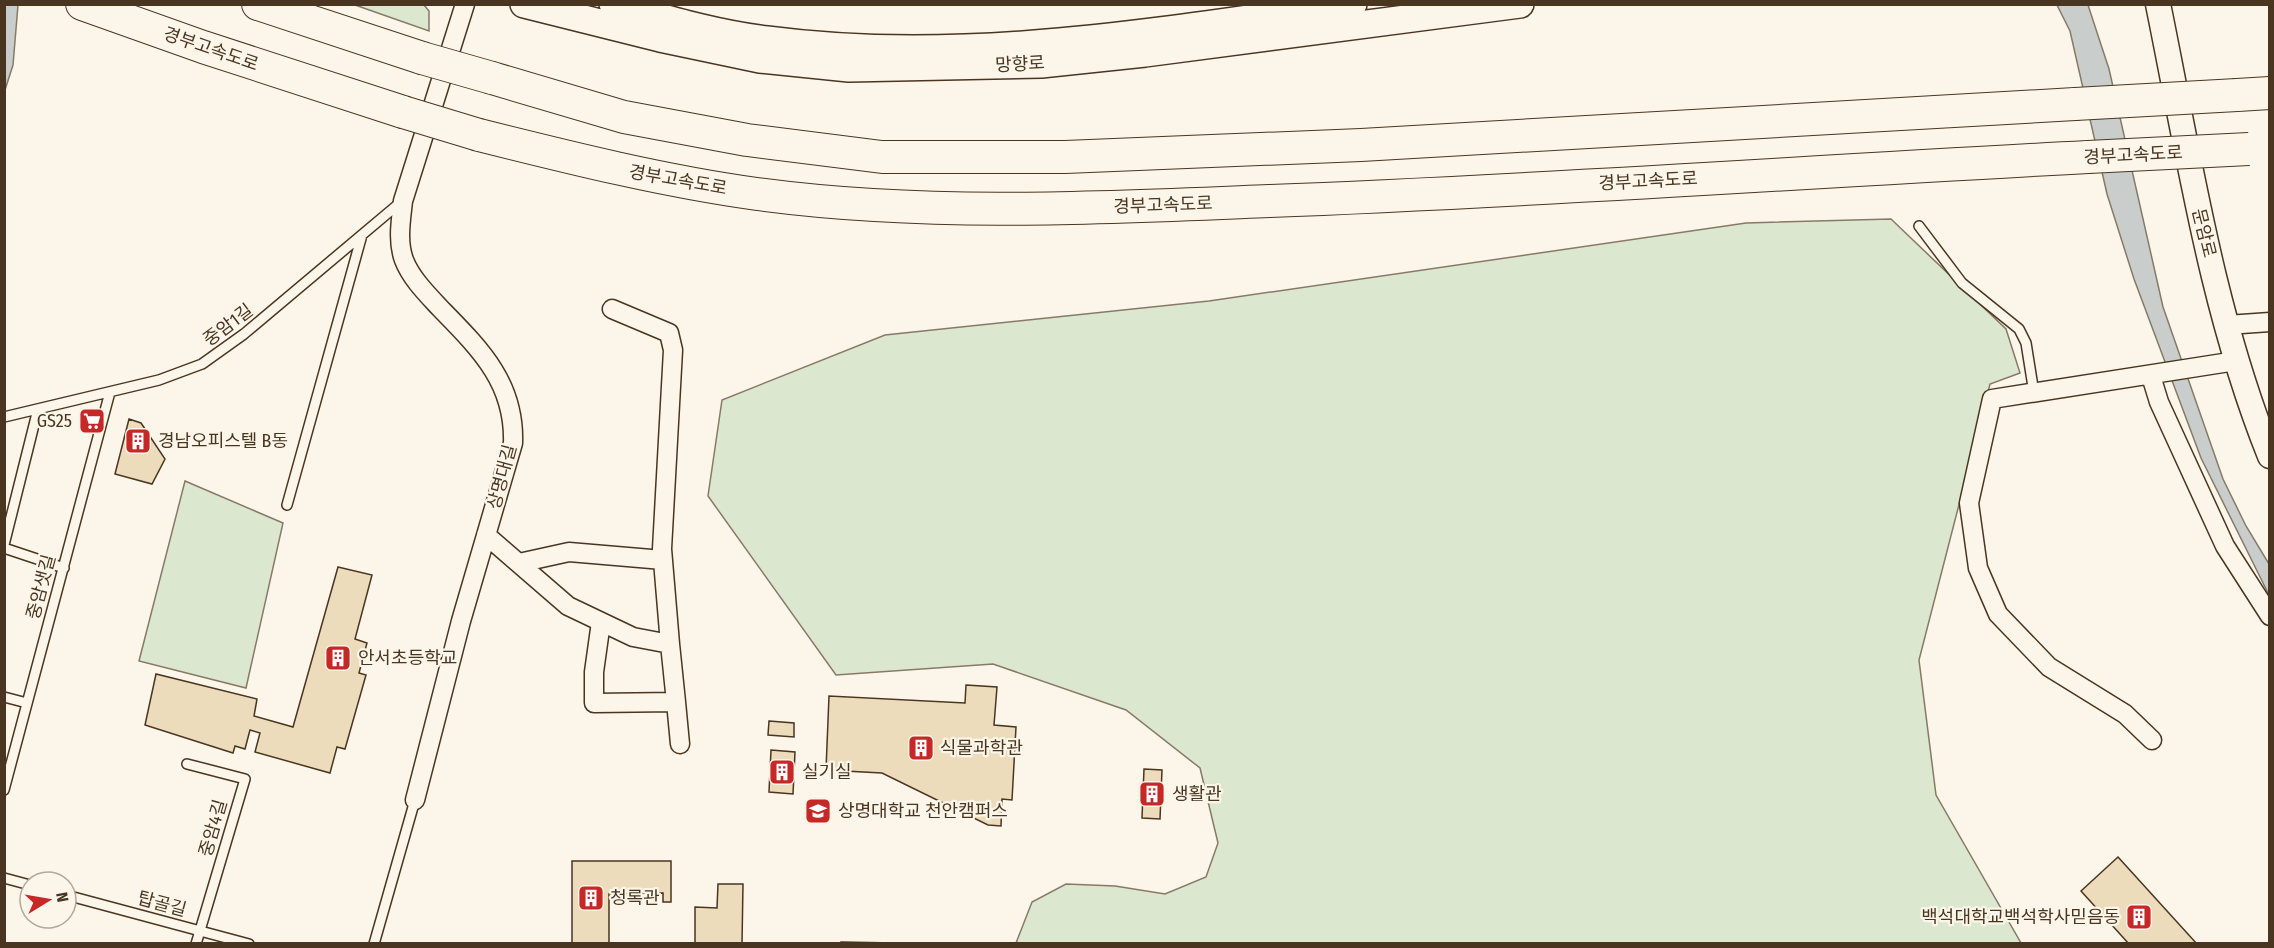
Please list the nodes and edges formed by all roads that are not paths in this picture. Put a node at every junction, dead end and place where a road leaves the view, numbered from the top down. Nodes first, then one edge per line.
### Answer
1 (82, 4) edge
2 (258, 4) edge
3 (465, 4) edge
4 (524, 4) edge
5 (613, 4) edge
6 (1353, 4) edge
7 (1520, 4) edge
8 (2139, 4) edge
9 (2162, 9) edge
10 (583, 12) edge
11 (2167, 50) junction
12 (2270, 93) edge
13 (2259, 149) edge
14 (403, 201) junction
15 (1919, 226) dead end
16 (362, 235) junction
17 (612, 309) dead end
18 (2270, 322) edge
19 (2227, 325) junction
20 (2236, 361) junction
21 (2158, 374) junction
22 (110, 392) junction
23 (2034, 393) junction
24 (38, 409) junction
25 (4, 417) edge
26 (2270, 456) edge
27 (287, 505) dead end
28 (486, 535) junction
29 (4, 547) edge
30 (663, 560) junction
31 (519, 563) junction
32 (64, 568) junction
33 (2270, 616) edge
34 (601, 622) junction
35 (670, 644) junction
36 (4, 697) edge
37 (676, 702) junction
38 (27, 703) junction
39 (2152, 740) dead end
40 (680, 744) dead end
41 (188, 764) dead end
42 (4, 790) edge
43 (415, 800) joint
44 (78, 898) edge
45 (200, 932) junction
46 (196, 944) edge
47 (249, 944) edge
48 (374, 944) edge

1 - 13 highway, 경부고속도로, bridge
2 - 12 highway, bridge
3 - 14 street, 상명대길
4 - 10 main road, 망향로
5 - 6 main road, 망향로
7 - 10 main road, 망향로
8 - 11 street
9 - 11 street, 문암로
11 - 19 street, 문암로
14 - 16 lane, 중암1길
14 - 28 street, 상명대길
15 - 23 lane
16 - 22 lane, 중암1길
16 - 27 lane
17 - 30 street
18 - 19 street
19 - 20 street, 문암로
20 - 21 street
20 - 26 street, 문암로
21 - 23 street
21 - 33 street
22 - 24 lane, 중암1길
22 - 32 lane, 중암샛길
23 - 39 street
24 - 25 lane, 중암1길
24 - 29 lane
28 - 31 street
28 - 43 street, 상명대길
29 - 32 lane
30 - 31 street
30 - 35 street
31 - 34 street
32 - 38 lane, 중암샛길
34 - 35 street
34 - 37 street
35 - 37 street
36 - 38 lane
37 - 40 street
38 - 42 lane, 중암샛길
41 - 45 lane, 중암4길
43 - 48 lane, 상명대길
44 - 45 lane, 탑골길
45 - 46 lane, 중암4길
45 - 47 lane, 탑골길

